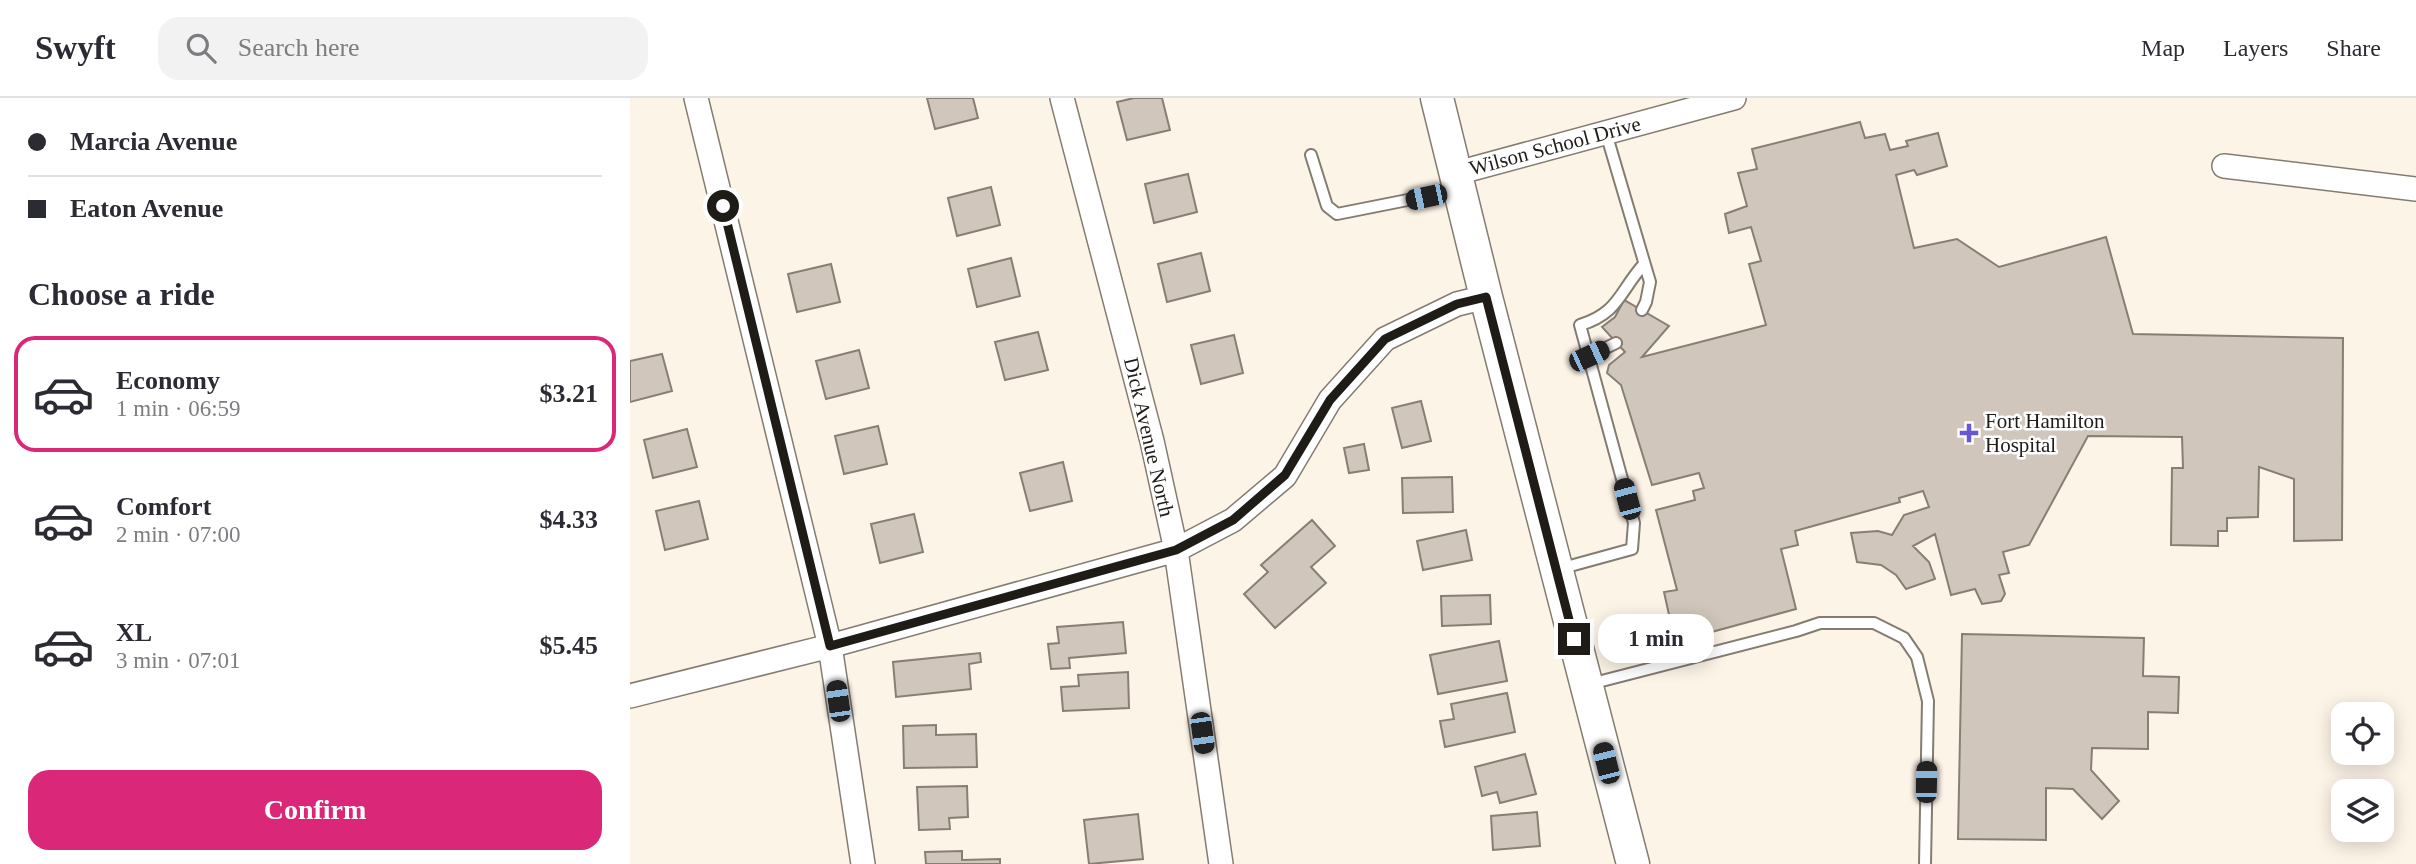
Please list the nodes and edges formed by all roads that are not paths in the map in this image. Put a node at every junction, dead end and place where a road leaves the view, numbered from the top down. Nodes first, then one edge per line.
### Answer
1 (696, 98) edge
2 (1062, 98) edge
3 (1437, 98) edge
4 (1734, 98) edge
5 (1606, 132) junction
6 (1311, 155) dead end
7 (2224, 166) dead end
8 (1459, 181) junction
9 (2416, 189) edge
10 (1644, 264) junction
11 (1486, 297) junction
12 (1642, 310) dead end
13 (1616, 343) dead end
14 (1589, 356) junction
15 (1176, 550) junction
16 (1556, 570) junction
17 (830, 646) junction
18 (1586, 685) junction
19 (630, 696) edge
20 (863, 864) edge
21 (1222, 864) edge
22 (1633, 864) edge
23 (1925, 864) edge

1 - 17 street
2 - 15 street, Dick Avenue North
3 - 8 main road
4 - 5 street, Wilson School Drive
5 - 8 street, Wilson School Drive
5 - 10 lane
6 - 8 lane
7 - 9 street
8 - 11 main road
10 - 12 lane
10 - 14 lane
11 - 15 street
11 - 16 main road
13 - 14 lane
14 - 16 lane
15 - 17 street
15 - 21 street, Dick Avenue North
16 - 18 main road
17 - 19 street
17 - 20 street
18 - 22 main road
18 - 23 lane

